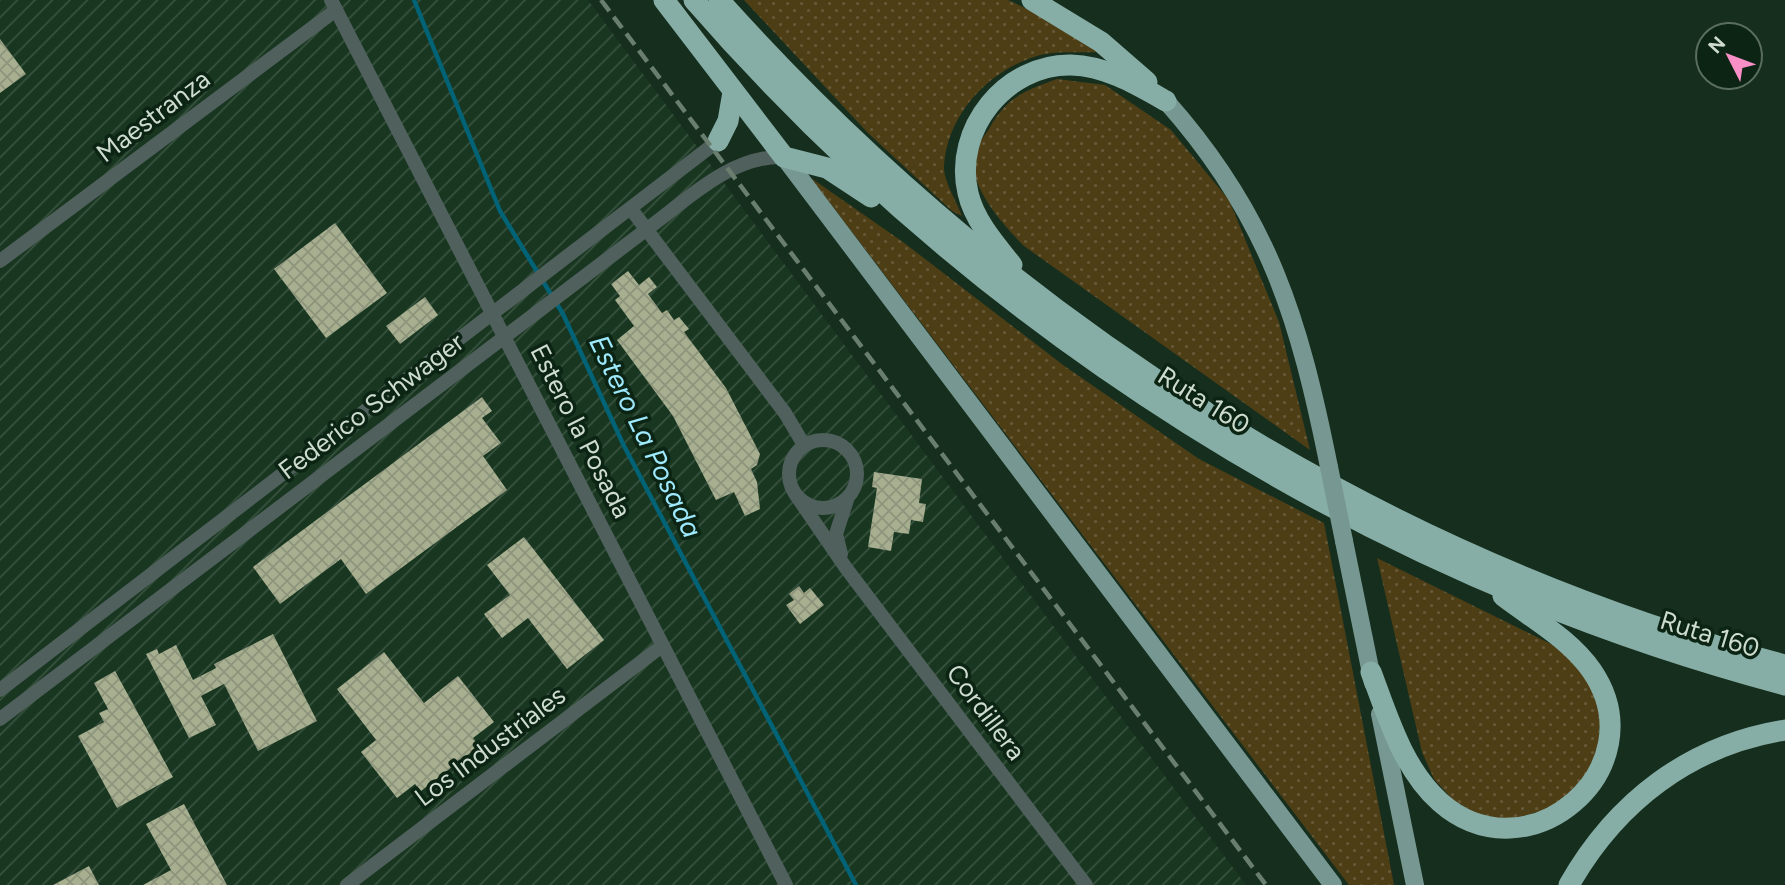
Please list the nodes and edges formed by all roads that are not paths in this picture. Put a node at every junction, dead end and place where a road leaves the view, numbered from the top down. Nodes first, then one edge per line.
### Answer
1 (664, 0) edge
2 (694, 0) edge
3 (719, 0) edge
4 (1032, 0) edge
5 (334, 5) edge
6 (733, 92) junction
7 (1166, 101) junction
8 (718, 141) joint
9 (784, 157) junction
10 (631, 209) junction
11 (647, 229) junction
12 (923, 229) junction
13 (0, 261) edge
14 (1041, 298) junction
15 (495, 315) junction
16 (505, 335) junction
17 (340, 432) junction
18 (804, 445) junction
19 (352, 450) junction
20 (796, 495) junction
21 (847, 499) junction
22 (187, 548) junction
23 (200, 568) junction
24 (846, 568) junction
25 (1479, 578) junction
26 (662, 646) junction
27 (34, 665) junction
28 (1785, 665) edge
29 (1371, 672) junction
30 (47, 684) junction
31 (1785, 685) edge
32 (0, 690) edge
33 (0, 719) edge
34 (1785, 730) edge
35 (347, 885) edge
36 (786, 885) edge
37 (1086, 885) edge
38 (1333, 885) edge
39 (1415, 885) edge
40 (1569, 885) edge

1 - 6 highway
2 - 12 highway, Ruta 160
3 - 14 highway, Ruta 160
4 - 7 highway
5 - 13 street, Maestranza
5 - 15 street, Estero la Posada
6 - 8 highway
6 - 9 highway
7 - 14 highway
7 - 29 main road, bridge
8 - 10 street, Federico Schwager
9 - 11 street, Federico Schwager
9 - 12 highway
9 - 38 main road
10 - 11 street
10 - 15 street, Federico Schwager
11 - 16 street, Federico Schwager
11 - 18 street
12 - 25 highway, Ruta 160
14 - 28 highway, Ruta 160
15 - 16 street, Estero la Posada
15 - 17 street, Federico Schwager
16 - 19 street, Federico Schwager
16 - 26 street, Estero la Posada
17 - 19 street
17 - 22 street, Federico Schwager
18 - 20 street, Cordillera
18 - 21 street, Cordillera
19 - 23 street, Federico Schwager
20 - 21 street
20 - 24 street, Cordillera
21 - 24 street, Cordillera
22 - 23 street
22 - 27 street, Federico Schwager
23 - 30 street, Federico Schwager
24 - 37 street, Cordillera
25 - 29 highway
25 - 31 highway, Ruta 160
26 - 35 street, Los Industriales
26 - 36 street, Estero la Posada
27 - 30 street
27 - 32 street, Federico Schwager
29 - 39 main road
30 - 33 street, Federico Schwager
34 - 40 highway

